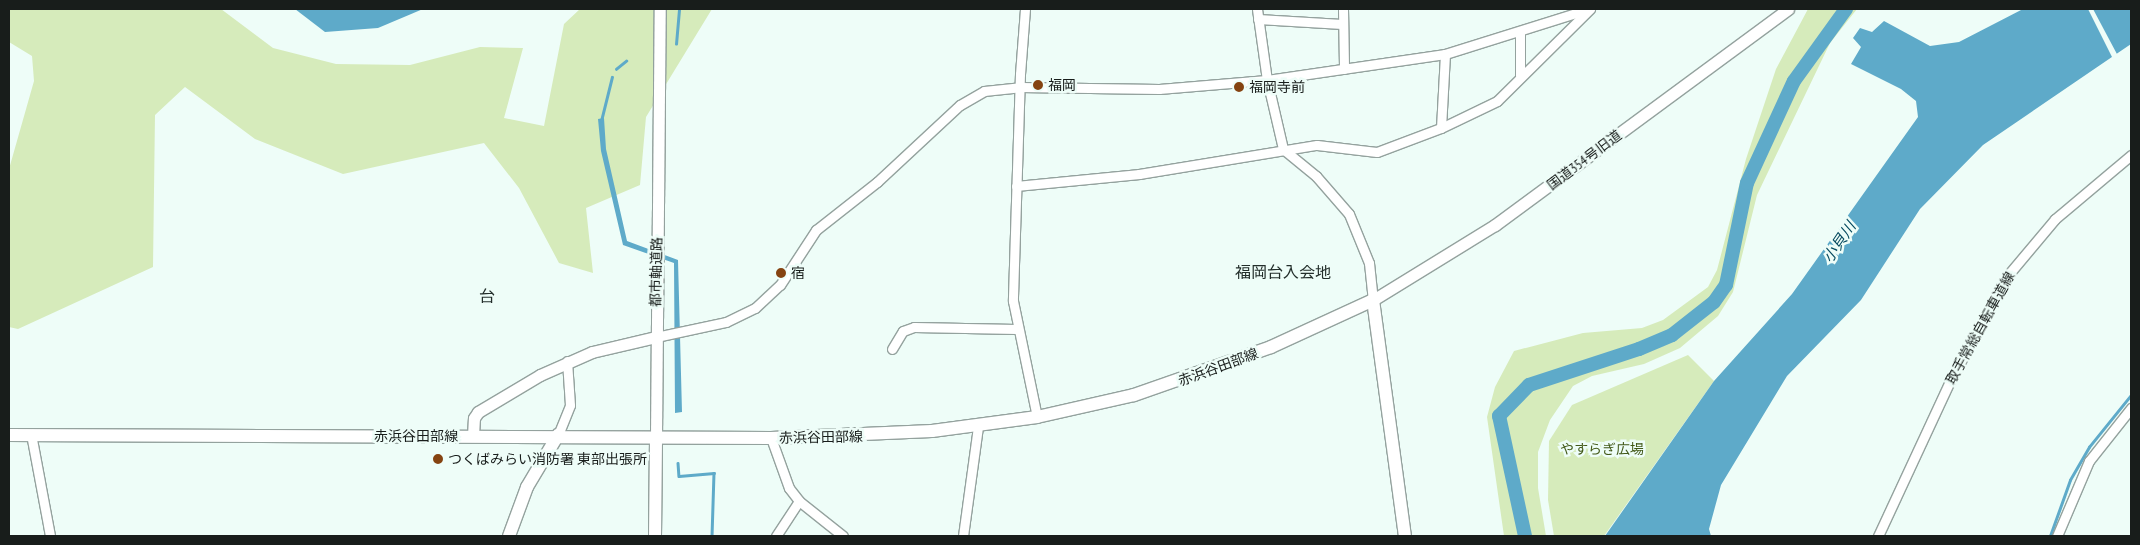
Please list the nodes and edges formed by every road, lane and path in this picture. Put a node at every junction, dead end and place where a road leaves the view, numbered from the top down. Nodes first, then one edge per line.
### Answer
1 (660, 9) edge
2 (1026, 9) edge
3 (1258, 9) edge
4 (1343, 9) edge
5 (1590, 9) edge
6 (1788, 9) edge
7 (1258, 19) junction
8 (1342, 24) junction
9 (1520, 31) junction
10 (1445, 54) junction
11 (1344, 69) junction
12 (1520, 75) junction
13 (1267, 80) junction
14 (1020, 87) junction
15 (1441, 128) junction
16 (1283, 149) junction
17 (2131, 155) edge
18 (1016, 186) junction
19 (1373, 300) junction
20 (1016, 329) junction
21 (656, 337) junction
22 (892, 349) dead end
23 (567, 361) junction
24 (2131, 408) edge
25 (1037, 417) junction
26 (978, 426) junction
27 (30, 434) junction
28 (9, 435) edge
29 (558, 435) junction
30 (473, 436) junction
31 (656, 436) junction
32 (771, 438) junction
33 (799, 501) junction
34 (50, 536) edge
35 (508, 536) edge
36 (655, 536) edge
37 (776, 536) edge
38 (843, 536) edge
39 (963, 536) edge
40 (1405, 536) edge
41 (1878, 536) edge
42 (2057, 536) edge

1 - 21 street, 都市軸道路
2 - 14 street
3 - 7 street
4 - 8 street
5 - 9 street
5 - 12 street
6 - 19 street, 国道354号旧道
7 - 8 street
7 - 13 street
8 - 11 street
9 - 10 street
9 - 12 street
10 - 11 street
10 - 15 street
11 - 13 street
12 - 15 street
13 - 14 street
13 - 16 street
14 - 18 street
14 - 21 street
15 - 16 street
16 - 18 street
16 - 19 street
17 - 41 street, 取手常総自転車道線
18 - 20 street
19 - 25 main road, 赤浜谷田部線
19 - 40 main road
20 - 22 street
20 - 25 street
21 - 23 street
21 - 31 street, 都市軸道路
23 - 29 street
23 - 30 street
24 - 42 street
25 - 26 main road, 赤浜谷田部線
26 - 32 main road, 赤浜谷田部線
26 - 39 street
27 - 28 main road, 赤浜谷田部線
27 - 30 main road, 赤浜谷田部線
27 - 34 street
29 - 30 main road, 赤浜谷田部線
29 - 31 main road, 赤浜谷田部線
29 - 35 main road
31 - 32 main road, 赤浜谷田部線
31 - 36 main road, 都市軸道路
32 - 33 street
33 - 37 street
33 - 38 street

